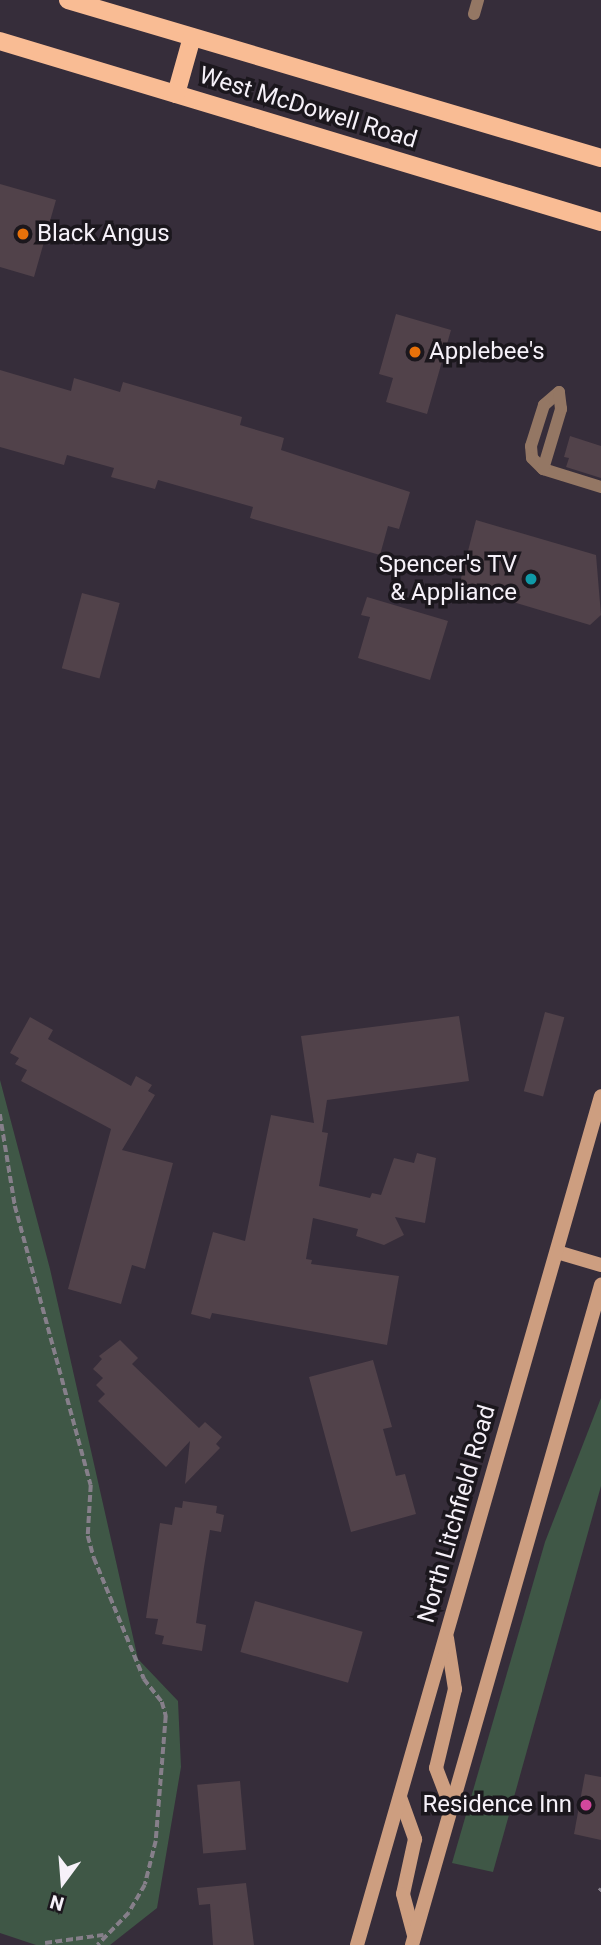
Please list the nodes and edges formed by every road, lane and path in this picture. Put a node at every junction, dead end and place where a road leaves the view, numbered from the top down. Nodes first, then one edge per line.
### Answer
1 (68, 0) edge
2 (478, 0) edge
3 (474, 14) dead end
4 (192, 37) junction
5 (0, 41) edge
6 (176, 94) junction
7 (601, 158) edge
8 (601, 222) edge
9 (543, 469) junction
10 (601, 487) edge
11 (601, 1096) edge
12 (0, 1114) edge
13 (557, 1252) junction
14 (601, 1265) edge
15 (601, 1285) edge
16 (446, 1634) junction
17 (400, 1797) junction
18 (451, 1807) junction
19 (103, 1935) junction
20 (413, 1940) edge
21 (43, 1944) edge
22 (98, 1945) edge
23 (358, 1945) edge

1 - 4 main road, West McDowell Road
2 - 3 lane
4 - 6 main road
4 - 7 main road, West McDowell Road
5 - 6 main road, West McDowell Road
6 - 8 main road, West McDowell Road
9 - 9 lane
9 - 10 lane
11 - 13 main road, North Litchfield Road
12 - 19 path
13 - 14 main road
13 - 16 main road, North Litchfield Road
15 - 18 main road
16 - 17 main road, North Litchfield Road
16 - 18 main road
17 - 20 main road
17 - 23 main road, North Litchfield Road
18 - 20 main road
19 - 21 path
19 - 22 path

